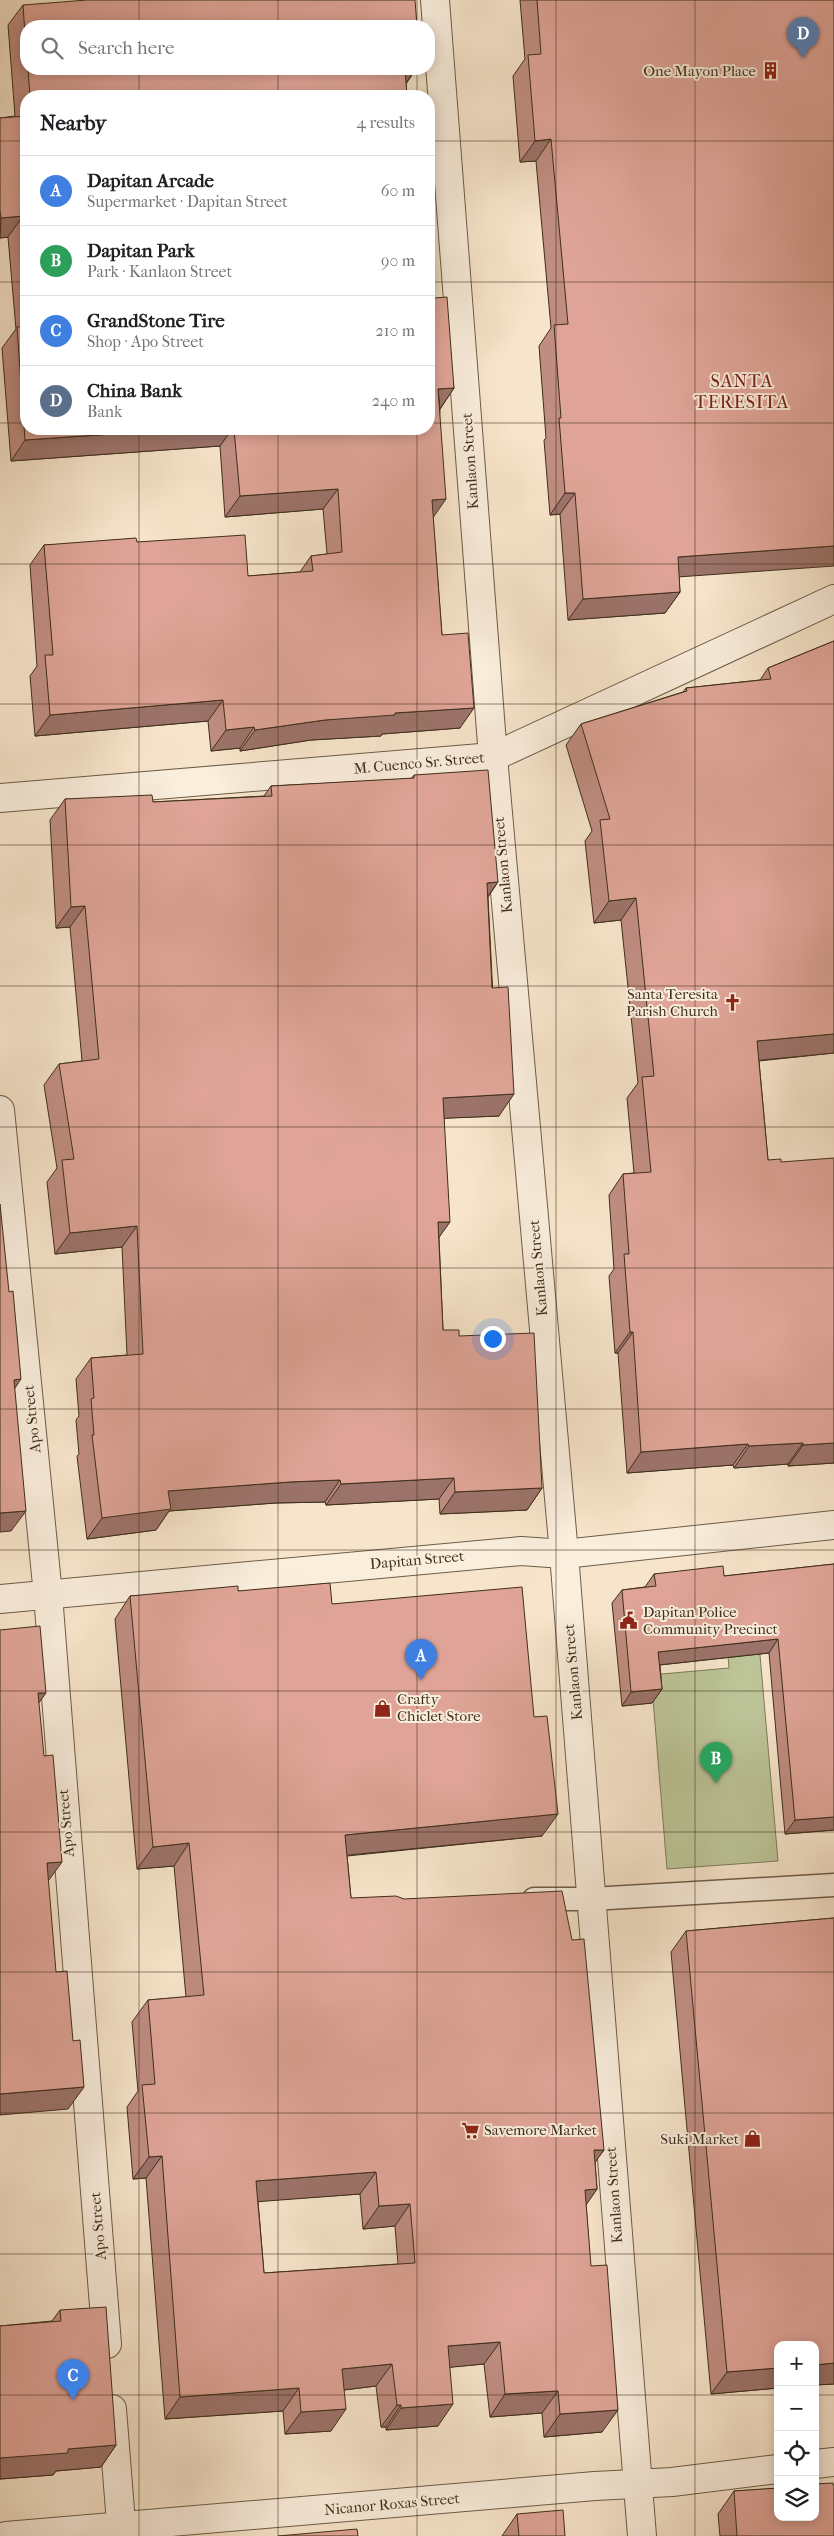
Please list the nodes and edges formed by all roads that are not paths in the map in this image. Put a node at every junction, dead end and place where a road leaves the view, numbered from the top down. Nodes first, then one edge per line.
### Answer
1 (435, 0) edge
2 (834, 598) edge
3 (493, 757) junction
4 (0, 798) edge
5 (0, 1110) edge
6 (834, 1525) edge
7 (564, 1554) junction
8 (48, 1595) junction
9 (0, 1599) edge
10 (834, 1885) edge
11 (591, 1899) junction
12 (514, 1900) edge
13 (834, 2462) edge
14 (819, 2464) edge
15 (774, 2469) edge
16 (637, 2483) junction
17 (122, 2531) edge
18 (6, 2536) edge
19 (642, 2536) edge

1 - 3 street, Kanlaon Street
2 - 3 street, M. Cuenco Sr. Street
3 - 4 street, M. Cuenco Sr. Street
3 - 7 street, Kanlaon Street
5 - 8 street, Apo Street
6 - 7 street, Dapitan Street
7 - 8 street, Dapitan Street
7 - 11 street, Kanlaon Street
8 - 9 street, Dapitan Street
8 - 17 street, Apo Street
10 - 11 lane
11 - 12 lane
11 - 16 street, Kanlaon Street
13 - 14 street
15 - 16 street, Nicanor Roxas Street
16 - 17 street, Nicanor Roxas Street
16 - 19 street, Kanlaon Street
17 - 18 street, Nicanor Roxas Street

